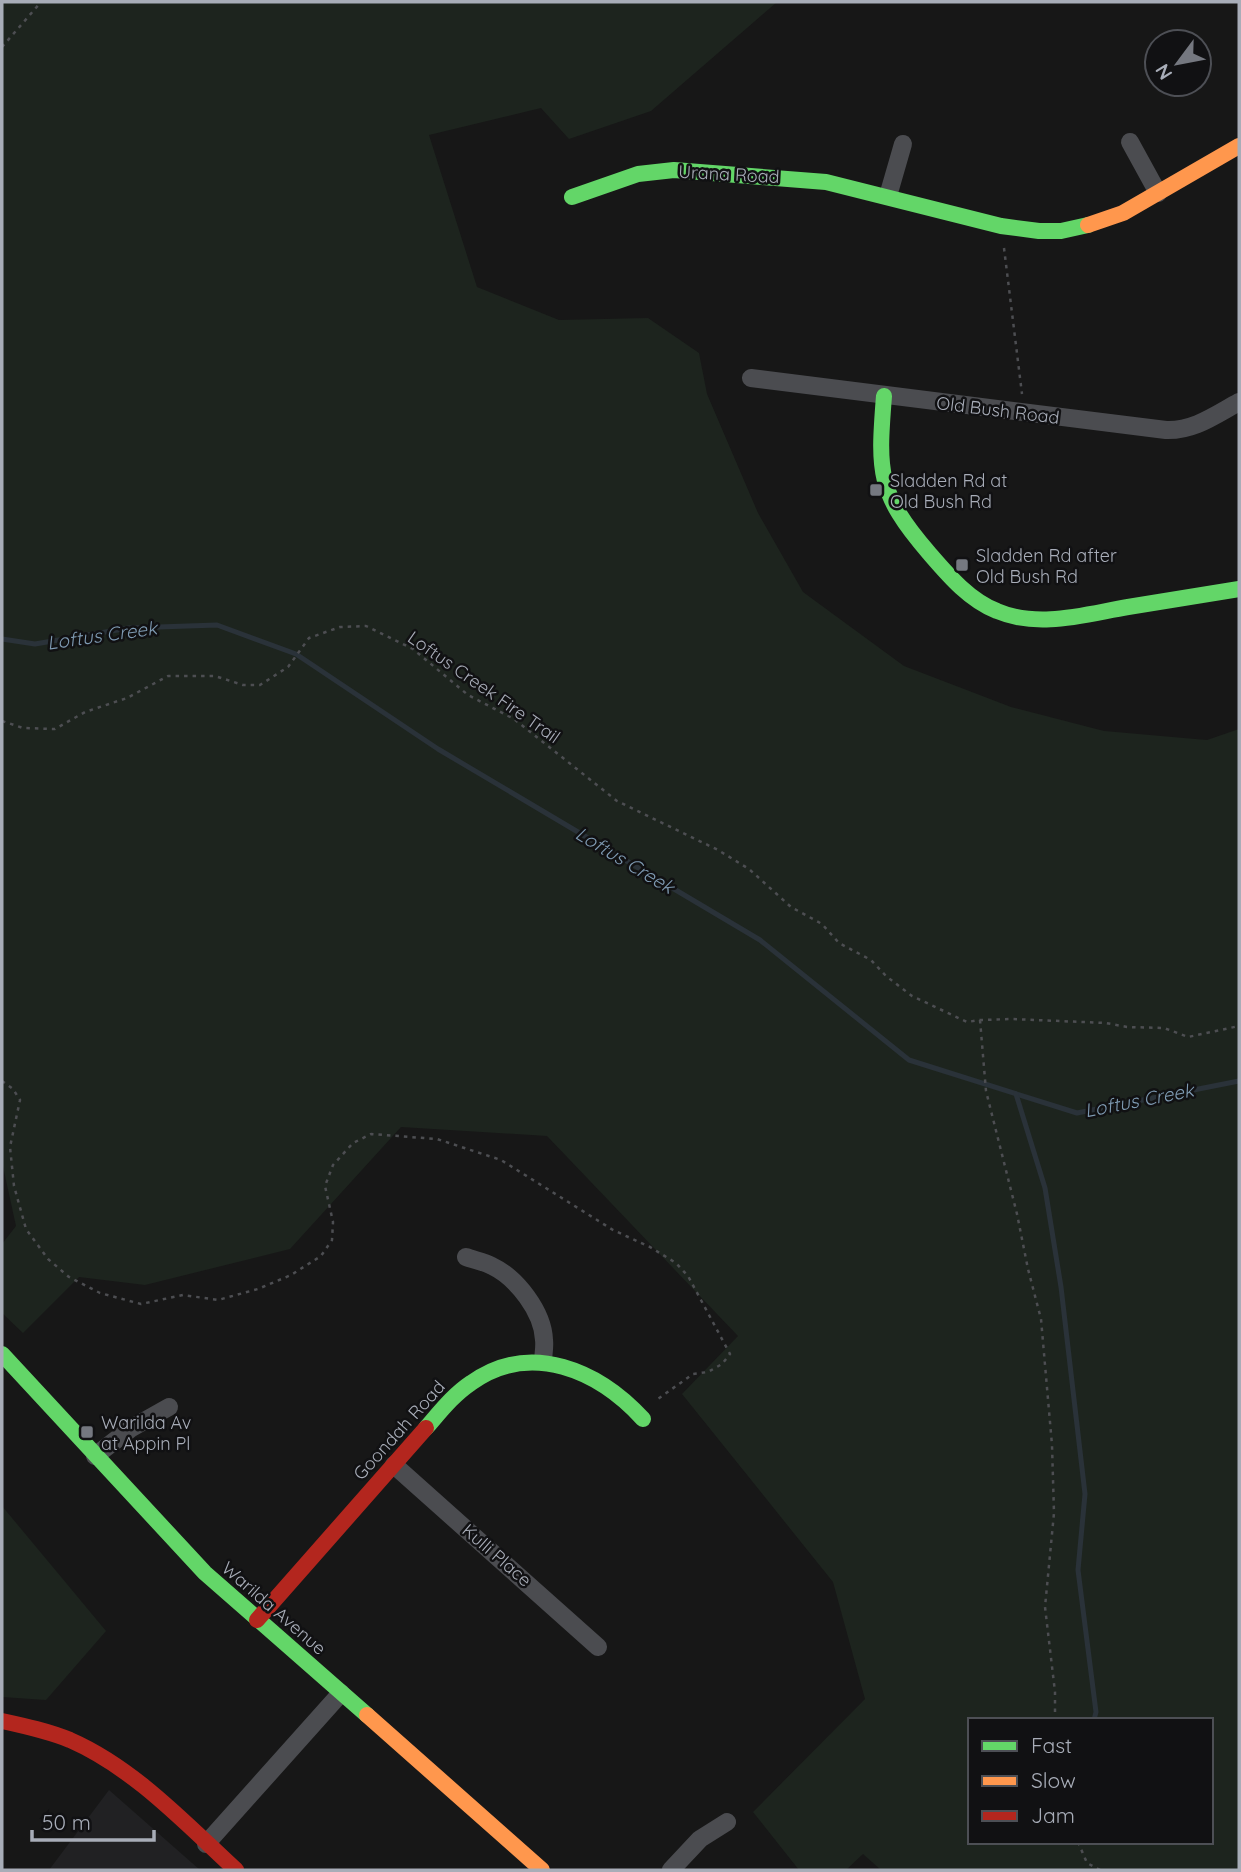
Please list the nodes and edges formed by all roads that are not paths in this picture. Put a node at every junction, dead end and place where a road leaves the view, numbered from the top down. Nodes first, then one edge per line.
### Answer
1 (1130, 142) dead end
2 (903, 144) dead end
3 (1239, 146) edge
4 (1158, 192) junction
5 (888, 196) junction
6 (572, 198) dead end
7 (751, 378) dead end
8 (884, 396) junction
9 (1239, 402) edge
10 (1239, 589) edge
11 (466, 1258) dead end
12 (2, 1354) edge
13 (543, 1362) junction
14 (169, 1407) dead end
15 (640, 1416) road end
16 (95, 1456) junction
17 (394, 1465) junction
18 (257, 1620) junction
19 (598, 1647) dead end
20 (341, 1693) junction
21 (2, 1721) edge
22 (727, 1822) dead end
23 (206, 1844) junction
24 (236, 1870) edge
25 (542, 1870) edge
26 (671, 1870) edge

1 - 4 street
2 - 5 street
3 - 4 street, Urana Road
4 - 5 street, Urana Road
5 - 6 street, Urana Road
7 - 8 street, Old Bush Road
8 - 9 street, Old Bush Road
8 - 10 street
11 - 13 street
12 - 16 street, Warilda Avenue
13 - 15 street, Goondah Road
13 - 17 street, Goondah Road
14 - 16 street
16 - 18 street, Warilda Avenue
17 - 18 street, Goondah Road
17 - 19 street, Kulli Place
18 - 20 street, Warilda Avenue
20 - 23 street
20 - 25 street, Warilda Avenue
21 - 23 street
22 - 26 street
23 - 24 street

